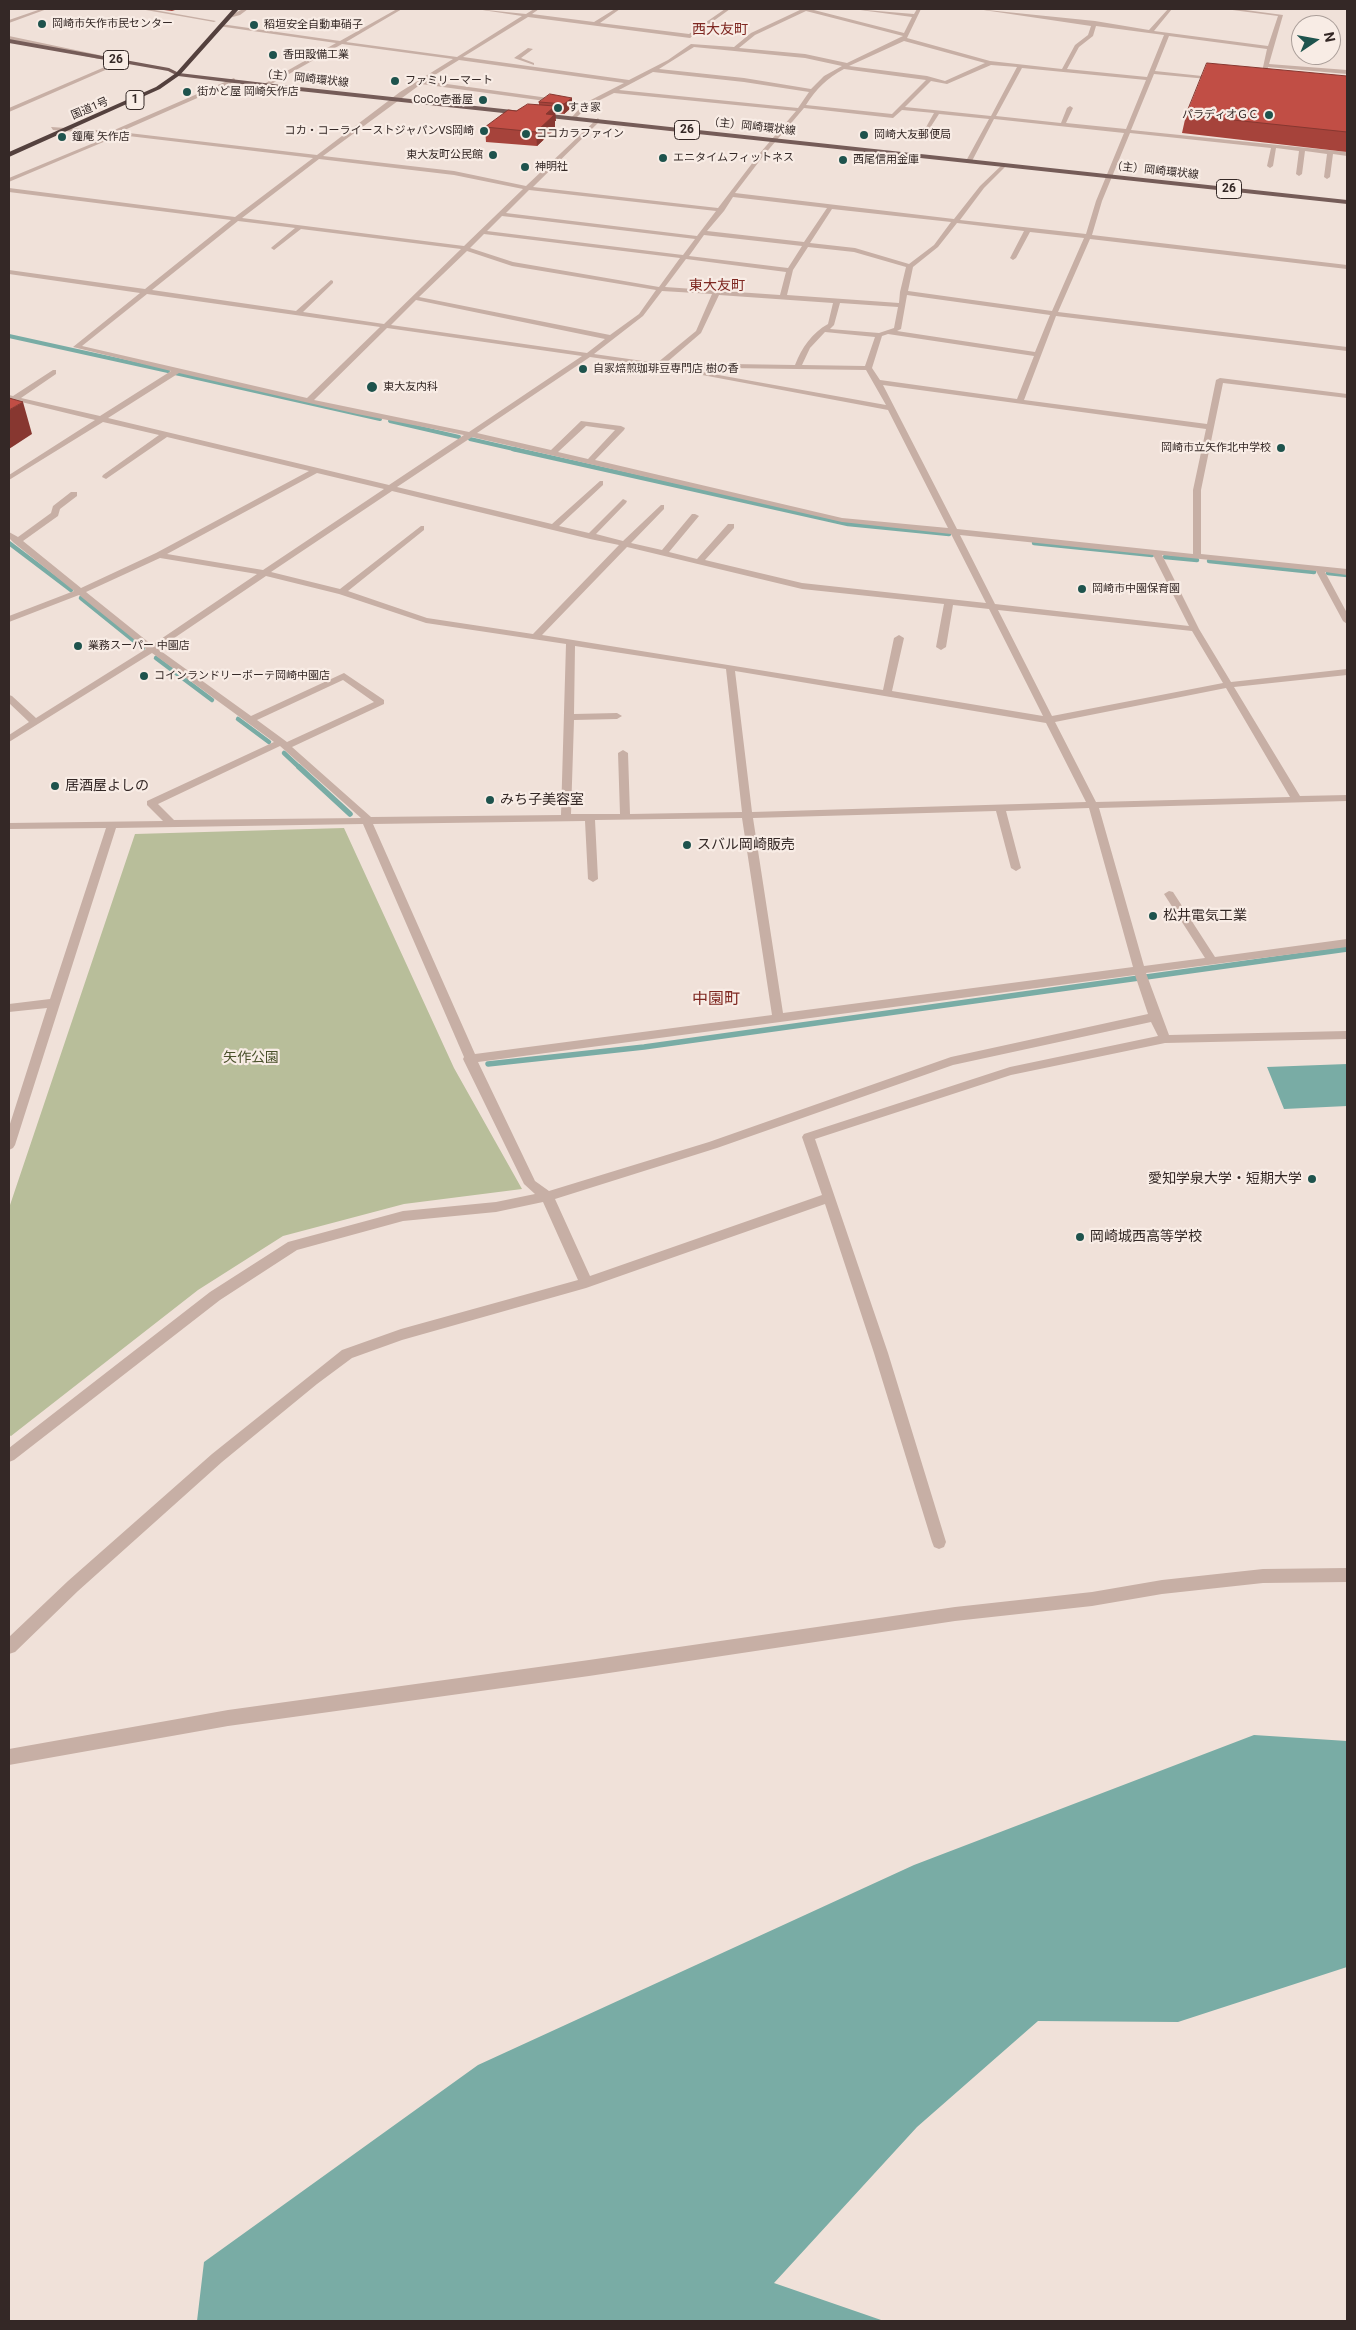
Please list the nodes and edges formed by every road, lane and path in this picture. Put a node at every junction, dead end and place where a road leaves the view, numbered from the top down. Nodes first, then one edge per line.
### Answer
1 (44, 9) edge
2 (142, 9) edge
3 (236, 9) edge
4 (246, 9) edge
5 (400, 9) edge
6 (478, 9) edge
7 (537, 9) edge
8 (618, 9) edge
9 (728, 9) edge
10 (805, 9) edge
11 (855, 9) edge
12 (919, 9) edge
13 (979, 9) edge
14 (1170, 9) edge
15 (1227, 9) edge
16 (561, 14) dead end
17 (220, 15) dead end
18 (527, 15) junction
19 (915, 16) junction
20 (229, 17) junction
21 (555, 19) junction
22 (214, 21) junction
23 (9, 22) edge
24 (1095, 23) junction
25 (595, 24) junction
26 (221, 26) junction
27 (208, 28) dead end
28 (1151, 31) junction
29 (1168, 33) junction
30 (690, 36) junction
31 (905, 37) junction
32 (9, 40) edge
33 (340, 41) junction
34 (9, 46) edge
35 (693, 46) junction
36 (1270, 48) junction
37 (530, 49) dead end
38 (734, 50) junction
39 (100, 57) junction
40 (458, 58) junction
41 (123, 62) junction
42 (176, 62) dead end
43 (990, 63) junction
44 (845, 66) junction
45 (1020, 66) junction
46 (1266, 68) junction
47 (542, 69) junction
48 (169, 70) junction
49 (652, 70) junction
50 (1258, 70) edge
51 (1063, 71) junction
52 (1151, 72) junction
53 (1347, 72) edge
54 (178, 74) junction
55 (930, 79) junction
56 (1148, 79) junction
57 (234, 80) junction
58 (1229, 80) edge
59 (420, 82) junction
60 (631, 82) junction
61 (1254, 82) edge
62 (266, 85) junction
63 (613, 91) junction
64 (812, 91) junction
65 (394, 98) junction
66 (586, 105) junction
67 (801, 108) junction
68 (900, 108) junction
69 (1070, 108) dead end
70 (9, 110) edge
71 (937, 112) junction
72 (994, 117) junction
73 (574, 118) junction
74 (598, 120) junction
75 (1063, 124) junction
76 (53, 128) junction
77 (928, 128) dead end
78 (65, 130) junction
79 (1128, 131) junction
80 (116, 133) junction
81 (775, 139) junction
82 (1274, 146) junction
83 (9, 148) edge
84 (1302, 149) junction
85 (1330, 152) junction
86 (1347, 154) edge
87 (9, 155) edge
88 (317, 157) junction
89 (969, 161) junction
90 (1004, 165) junction
91 (1270, 166) dead end
92 (1299, 174) dead end
93 (1110, 176) junction
94 (1327, 177) dead end
95 (9, 180) edge
96 (526, 188) junction
97 (9, 190) edge
98 (733, 195) junction
99 (1347, 202) edge
100 (832, 206) junction
101 (722, 210) junction
102 (500, 214) junction
103 (235, 220) junction
104 (958, 221) junction
105 (299, 228) junction
106 (1027, 230) junction
107 (481, 232) junction
108 (702, 235) junction
109 (1088, 238) junction
110 (807, 245) junction
111 (274, 248) dead end
112 (465, 248) junction
113 (686, 257) junction
114 (1013, 258) dead end
115 (910, 266) junction
116 (1347, 267) edge
117 (790, 270) junction
118 (9, 272) edge
119 (331, 282) dead end
120 (660, 289) junction
121 (147, 292) junction
122 (903, 292) junction
123 (716, 294) junction
124 (415, 298) junction
125 (783, 298) junction
126 (837, 301) junction
127 (902, 305) junction
128 (1054, 313) junction
129 (297, 314) junction
130 (385, 327) junction
131 (822, 330) junction
132 (887, 332) junction
133 (879, 335) junction
134 (612, 338) junction
135 (1347, 349) edge
136 (588, 355) junction
137 (1039, 355) junction
138 (659, 365) junction
139 (798, 366) junction
140 (868, 368) junction
141 (178, 370) junction
142 (53, 372) dead end
143 (878, 382) junction
144 (1347, 396) edge
145 (12, 397) edge
146 (308, 401) junction
147 (1020, 402) junction
148 (892, 408) junction
149 (105, 418) junction
150 (1210, 426) junction
151 (166, 434) junction
152 (470, 434) junction
153 (553, 453) junction
154 (589, 462) junction
155 (314, 471) junction
156 (106, 477) dead end
157 (9, 478) edge
158 (600, 483) dead end
159 (388, 488) junction
160 (74, 494) dead end
161 (623, 501) dead end
162 (661, 508) dead end
163 (695, 516) dead end
164 (731, 526) dead end
165 (554, 527) junction
166 (421, 528) dead end
167 (953, 532) junction
168 (9, 534) edge
169 (590, 536) junction
170 (17, 541) junction
171 (627, 544) junction
172 (664, 553) junction
173 (1156, 553) junction
174 (159, 555) junction
175 (1198, 556) junction
176 (699, 562) junction
177 (1319, 569) junction
178 (1347, 572) edge
179 (263, 573) junction
180 (79, 592) junction
181 (342, 592) junction
182 (949, 603) junction
183 (992, 608) junction
184 (9, 619) edge
185 (1347, 621) edge
186 (1195, 629) junction
187 (535, 637) junction
188 (899, 638) dead end
189 (571, 644) junction
190 (941, 647) dead end
191 (152, 650) junction
192 (730, 667) junction
193 (1347, 672) edge
194 (1228, 684) junction
195 (887, 693) junction
196 (9, 698) edge
197 (617, 716) dead end
198 (569, 717) junction
199 (250, 720) junction
200 (1048, 720) junction
201 (35, 722) junction
202 (9, 739) edge
203 (284, 744) junction
204 (623, 754) dead end
205 (1347, 798) edge
206 (1297, 800) junction
207 (1093, 806) junction
208 (1000, 808) junction
209 (747, 815) junction
210 (625, 816) junction
211 (566, 817) junction
212 (590, 817) junction
213 (369, 822) junction
214 (170, 823) junction
215 (112, 824) junction
216 (9, 826) edge
217 (1016, 868) dead end
218 (593, 879) dead end
219 (1169, 894) dead end
220 (1347, 943) edge
221 (1213, 962) junction
222 (1140, 972) junction
223 (54, 1003) junction
224 (9, 1008) edge
225 (1155, 1017) junction
226 (778, 1018) junction
227 (1347, 1035) edge
228 (1165, 1038) junction
229 (469, 1059) junction
230 (9, 1145) edge
231 (547, 1196) junction
232 (829, 1197) junction
233 (586, 1283) junction
234 (10, 1453) edge
235 (939, 1542) dead end
236 (1347, 1575) edge
237 (9, 1647) edge
238 (9, 1757) edge

1 - 23 street
2 - 22 street
3 - 20 highway, 国道1号 / 1
4 - 20 street
5 - 33 street
6 - 18 street
7 - 18 street
8 - 25 street
9 - 30 street
10 - 31 street
10 - 38 street
11 - 19 street
12 - 19 street
13 - 24 street
14 - 28 street
15 - 36 street
16 - 21 street
17 - 22 highway
18 - 21 street
18 - 40 street
19 - 31 street
20 - 26 highway, 国道1号 / 1
21 - 25 street
22 - 27 highway
24 - 28 street
24 - 51 street
25 - 30 street
26 - 33 street
26 - 54 highway, 国道1号 / 1
28 - 29 street
29 - 36 street
29 - 52 street
30 - 35 street
31 - 43 street
31 - 44 street
32 - 39 street
32 - 39 main road, （主）岡崎環状線 / 26
33 - 40 street
33 - 62 street
34 - 39 street
35 - 38 street
35 - 49 street
36 - 46 street
37 - 47 street
38 - 44 street
39 - 41 main road, （主）岡崎環状線 / 26
40 - 47 street
40 - 59 street
41 - 48 main road, （主）岡崎環状線 / 26
41 - 70 street
42 - 48 highway, 国道1号 / 1
43 - 45 street
43 - 55 street
44 - 55 street
44 - 64 street
45 - 51 street
45 - 72 street
46 - 50 street
46 - 53 street
46 - 61 street
47 - 60 street
48 - 54 main road, （主）岡崎環状線 / 26
48 - 76 highway, 国道1号 / 1
49 - 60 street
49 - 64 street
51 - 56 street
52 - 56 street
52 - 58 street
54 - 57 main road, （主）岡崎環状線 / 26
54 - 78 highway, 国道1号 / 1
55 - 68 street
56 - 79 street
57 - 62 main road, （主）岡崎環状線 / 26
57 - 80 street
59 - 65 street
59 - 66 street
60 - 63 street
62 - 65 main road, （主）岡崎環状線 / 26
63 - 66 street
63 - 67 street
64 - 67 street
65 - 73 main road, （主）岡崎環状線 / 26
65 - 88 street
66 - 73 street
67 - 68 street
67 - 81 street
68 - 71 street
69 - 75 street
71 - 72 street
71 - 77 street
72 - 75 street
72 - 89 street
73 - 74 main road, （主）岡崎環状線 / 26
74 - 81 main road, （主）岡崎環状線 / 26
74 - 96 street
75 - 79 street
76 - 78 street
76 - 83 highway, 国道1号 / 1
78 - 80 street
78 - 87 highway, 国道1号 / 1
79 - 82 street
79 - 93 street
80 - 88 street
80 - 95 street
81 - 89 main road, （主）岡崎環状線 / 26
81 - 98 street
82 - 84 street
82 - 91 street
84 - 85 street
84 - 92 street
85 - 86 street
85 - 94 street
88 - 96 street
88 - 103 street
89 - 90 main road, （主）岡崎環状線 / 26
90 - 93 main road, （主）岡崎環状線 / 26
90 - 104 street
93 - 99 main road, （主）岡崎環状線 / 26
93 - 109 street
96 - 101 street
96 - 102 street
97 - 103 street
98 - 100 street
98 - 101 street
100 - 104 street
100 - 110 street
101 - 108 street
102 - 107 street
102 - 108 street
103 - 105 street
103 - 121 street
104 - 106 street
104 - 115 street
105 - 111 street
105 - 112 street
106 - 109 street
106 - 114 street
107 - 112 street
107 - 113 street
108 - 110 street
108 - 113 street
109 - 116 street
109 - 128 street
110 - 115 street
110 - 117 street
112 - 120 street
112 - 124 street
113 - 117 street
113 - 120 street
115 - 122 street
117 - 125 street
118 - 121 street
119 - 129 street
120 - 123 street
120 - 134 street
121 - 129 street
121 - 141 street
122 - 127 street
122 - 128 street
123 - 125 street
123 - 138 street
124 - 130 street
124 - 134 street
125 - 126 street
126 - 127 street
126 - 131 street
127 - 132 street
128 - 135 street
128 - 137 street
129 - 130 street
130 - 136 street
130 - 146 street
131 - 133 street
131 - 139 street
132 - 133 street
132 - 137 street
133 - 140 street
134 - 136 street
136 - 138 street
136 - 152 street
137 - 147 street
138 - 139 street
138 - 148 street
139 - 140 street
140 - 143 street
141 - 146 street
141 - 149 street
142 - 145 street
143 - 147 street
143 - 148 street
144 - 150 street
145 - 149 street
146 - 152 street
147 - 150 street
148 - 167 street
149 - 151 street
149 - 157 street
150 - 175 street
151 - 155 street
151 - 156 street
152 - 153 street
152 - 159 street
153 - 154 street
153 - 154 street
154 - 167 street
155 - 159 street
155 - 174 street
158 - 165 street
159 - 165 street
159 - 179 street
160 - 170 street
161 - 169 street
162 - 171 street
163 - 172 street
164 - 176 street
165 - 169 street
166 - 181 street
167 - 173 street
167 - 183 street
168 - 170 street
169 - 171 street
170 - 180 street
171 - 172 street
171 - 187 street
172 - 176 street
173 - 175 street
173 - 186 street
174 - 179 street
174 - 180 street
175 - 177 street
176 - 182 street
177 - 178 street
177 - 185 street
179 - 181 street
179 - 191 street
180 - 184 street
180 - 191 street
181 - 187 street
182 - 183 street
182 - 190 street
183 - 186 street
183 - 200 street
186 - 194 street
187 - 189 street
188 - 195 street
189 - 192 street
189 - 198 street
191 - 199 street
191 - 201 street
192 - 195 street
192 - 209 street
193 - 194 street
194 - 200 street
194 - 206 street
195 - 200 street
196 - 201 street
197 - 198 street
198 - 211 street
199 - 203 street
199 - 203 street
200 - 207 street
201 - 202 street
203 - 213 street
203 - 214 street
204 - 210 street
205 - 206 street
206 - 207 street
207 - 208 street
207 - 222 street
208 - 209 street
208 - 217 street
209 - 210 street
209 - 226 street
210 - 212 street
211 - 212 street
211 - 213 street
212 - 218 street
213 - 214 street
213 - 229 street
214 - 215 street
215 - 216 street
215 - 223 street
219 - 221 street
220 - 221 street
221 - 222 street
222 - 225 street
222 - 226 street
223 - 224 street
223 - 230 street
225 - 228 street
225 - 231 street
226 - 229 street
227 - 228 street
228 - 232 street
229 - 231 street
231 - 233 street
231 - 234 street
232 - 233 street
232 - 235 street
233 - 237 street
236 - 238 street

